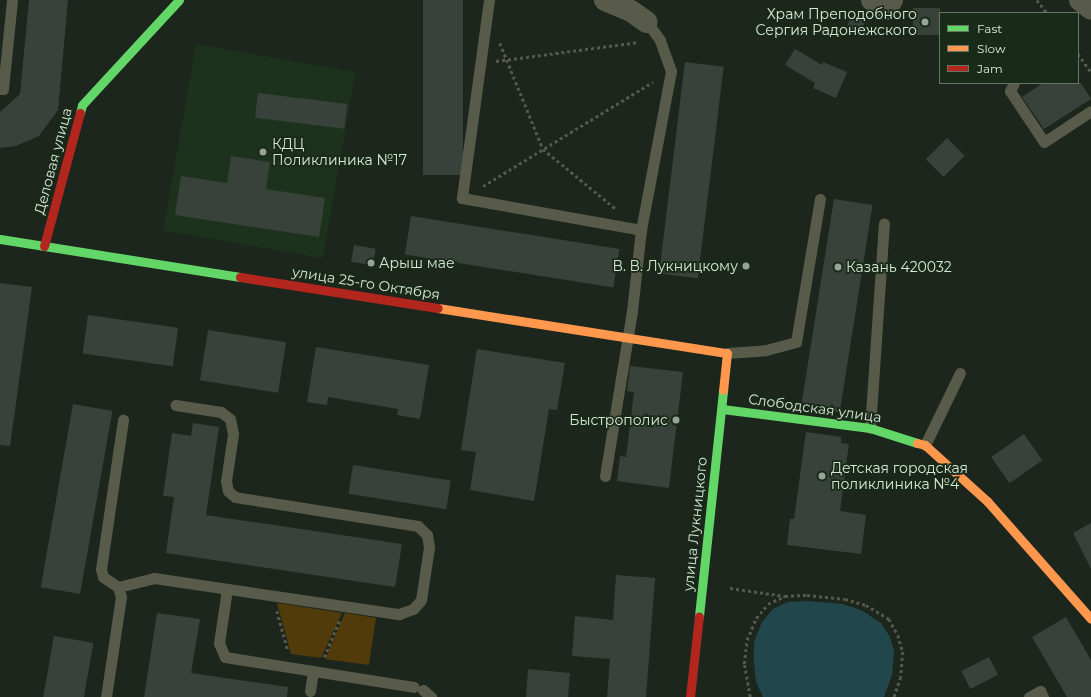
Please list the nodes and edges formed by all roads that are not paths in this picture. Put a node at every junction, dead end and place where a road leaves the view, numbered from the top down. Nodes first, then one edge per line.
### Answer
1 (12, 0) edge
2 (179, 0) edge
3 (489, 0) edge
4 (605, 0) edge
5 (872, 0) edge
6 (892, 0) edge
7 (1080, 0) edge
8 (1091, 9) edge
9 (647, 22) joint
10 (1014, 84) edge
11 (0, 89) edge
12 (1091, 111) edge
13 (820, 199) dead end
14 (884, 223) dead end
15 (641, 230) junction
16 (0, 239) edge
17 (44, 246) junction
18 (628, 338) junction
19 (727, 353) junction
20 (960, 373) dead end
21 (176, 405) dead end
22 (722, 409) junction
23 (123, 420) dead end
24 (870, 428) junction
25 (925, 445) junction
26 (605, 476) dead end
27 (118, 587) junction
28 (227, 589) junction
29 (1091, 619) edge
30 (315, 672) junction
31 (310, 691) dead end
32 (423, 691) edge
33 (106, 697) edge
34 (690, 697) edge
35 (1029, 697) edge
36 (1043, 697) edge

1 - 11 lane
2 - 17 street, Деловая улица
3 - 15 lane
4 - 9 street
5 - 6 street
7 - 8 street
9 - 15 lane
10 - 12 lane
13 - 19 lane
14 - 24 lane
15 - 18 lane
16 - 17 street, улица 25-го Октября
17 - 18 street, улица 25-го Октября
18 - 19 street, улица 25-го Октября
18 - 26 lane
19 - 22 street, улица Лукницкого
20 - 25 lane
21 - 28 lane
22 - 24 street, Слободская улица
22 - 34 street, улица Лукницкого
23 - 27 lane
24 - 25 street, Слободская улица
25 - 29 street, Слободская улица
27 - 28 lane
27 - 33 lane
28 - 30 lane
30 - 31 lane
30 - 32 lane
35 - 36 lane

